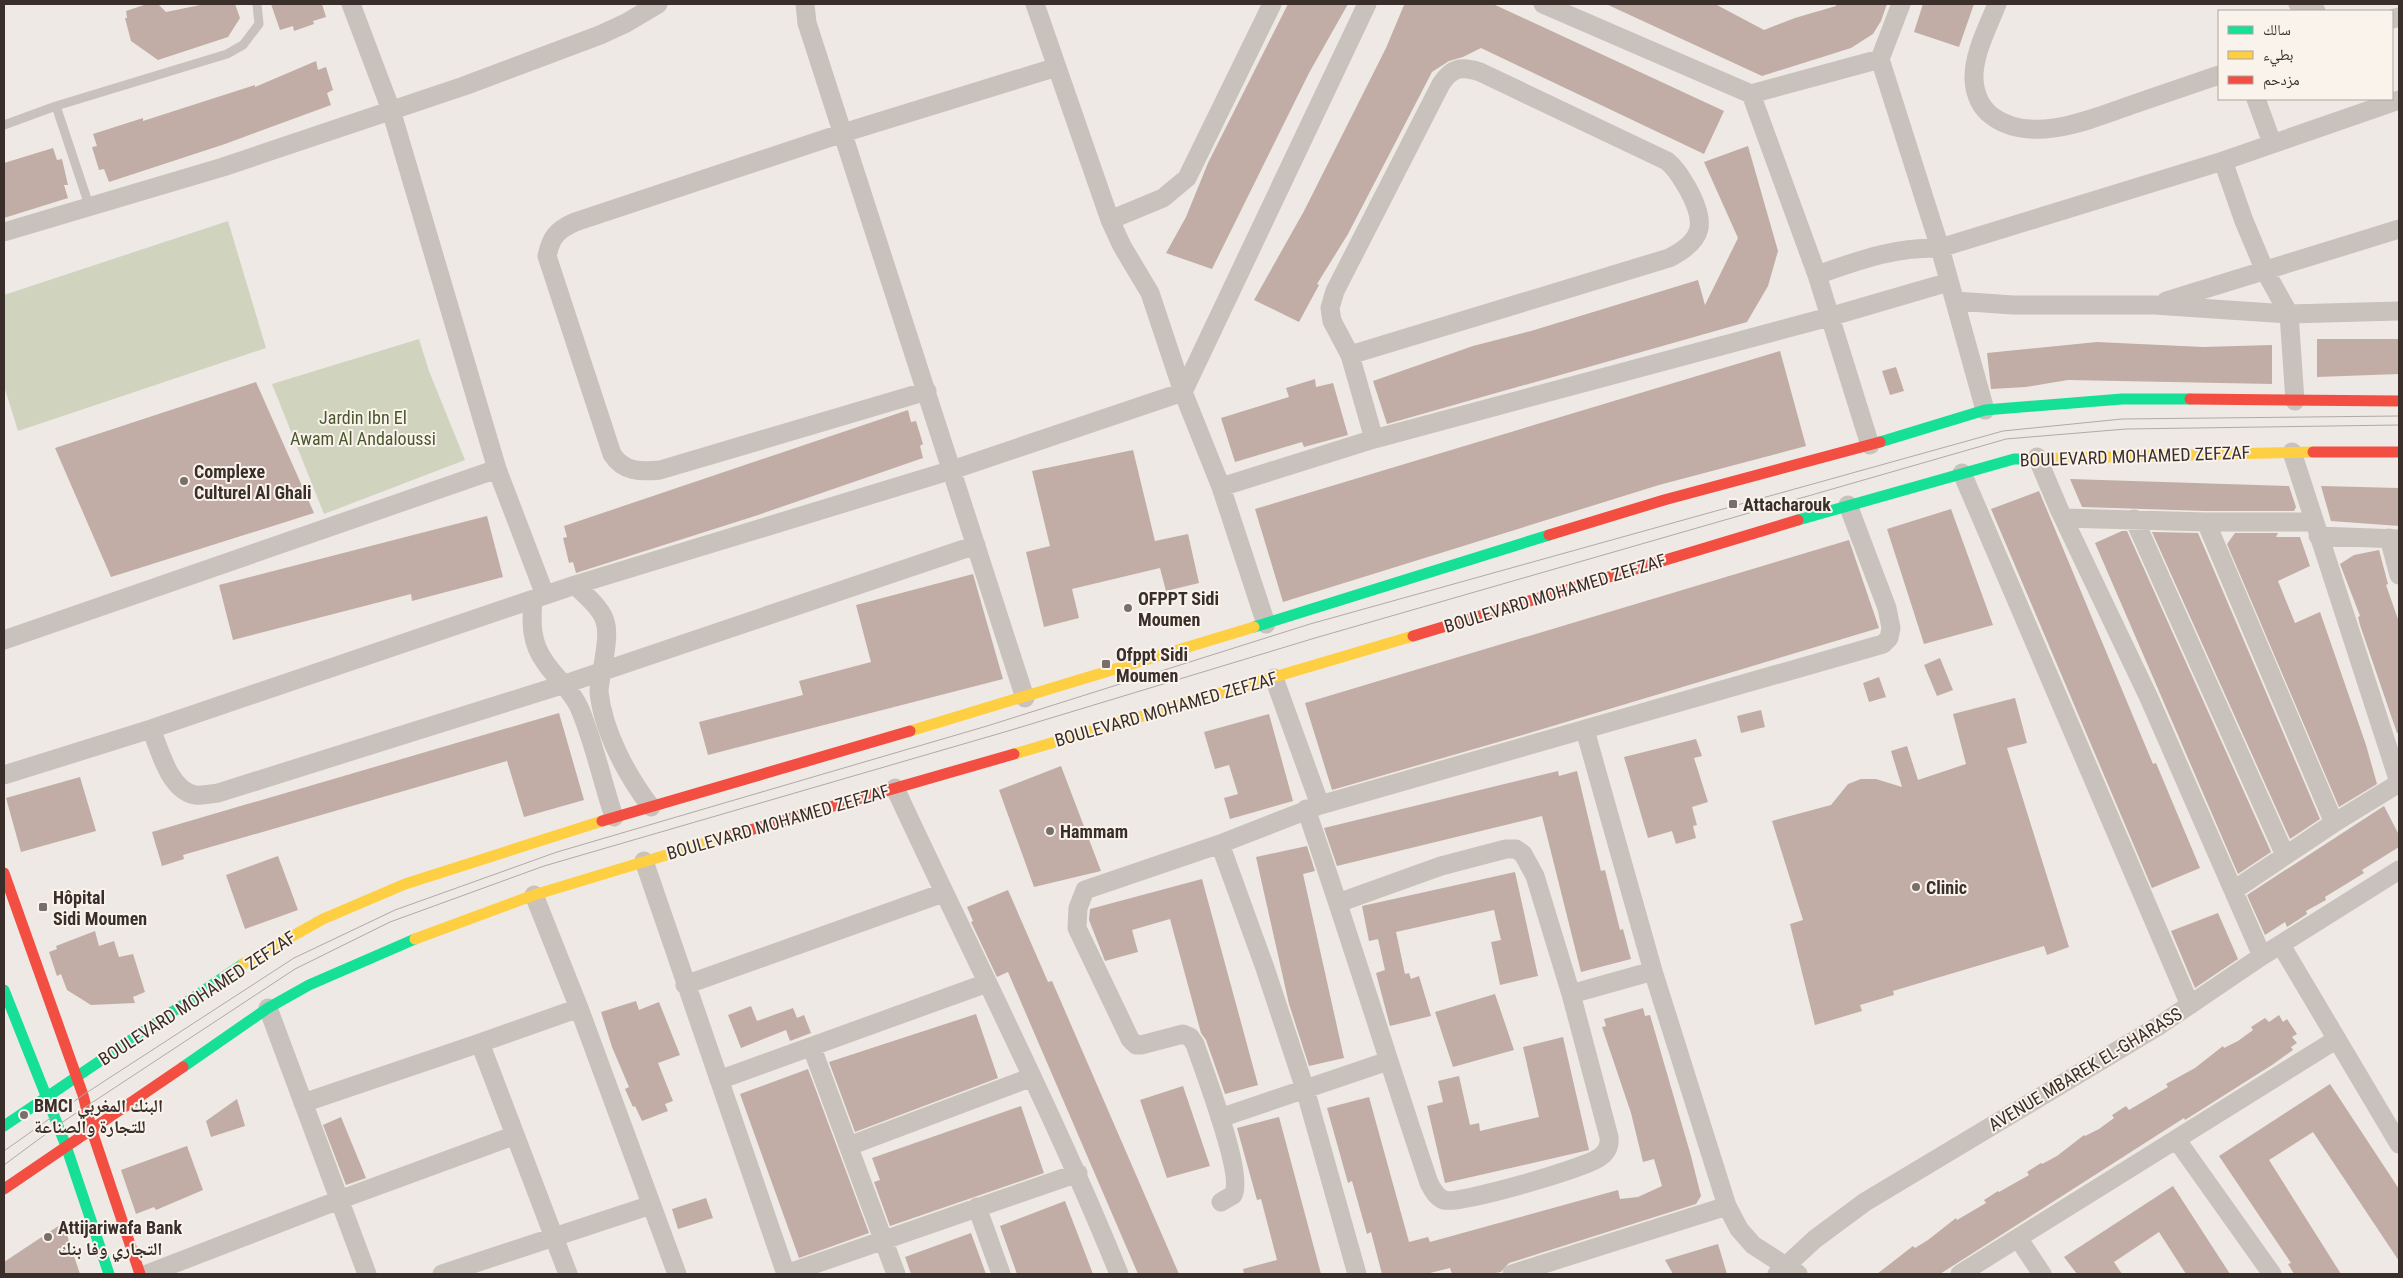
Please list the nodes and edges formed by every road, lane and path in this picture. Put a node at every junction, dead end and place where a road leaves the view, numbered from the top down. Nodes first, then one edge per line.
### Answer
1 (257, 4) edge
2 (352, 4) edge
3 (658, 4) edge
4 (805, 4) edge
5 (1035, 4) edge
6 (1272, 4) edge
7 (1367, 4) edge
8 (1543, 4) edge
9 (1901, 4) edge
10 (1997, 4) edge
11 (2298, 4) edge
12 (2313, 10) edge
13 (1880, 60) junction
14 (1057, 67) junction
15 (2218, 75) edge
16 (1751, 94) junction
17 (2256, 100) edge
18 (2399, 100) edge
19 (56, 106) junction
20 (391, 110) junction
21 (4, 125) edge
22 (844, 133) junction
23 (2272, 144) junction
24 (2223, 161) junction
25 (90, 208) junction
26 (1110, 220) junction
27 (2399, 229) edge
28 (4, 232) edge
29 (1940, 248) junction
30 (2266, 271) junction
31 (1817, 275) junction
32 (1949, 282) junction
33 (1955, 302) junction
34 (2154, 305) junction
35 (2399, 310) edge
36 (2289, 314) junction
37 (1829, 317) junction
38 (1350, 356) junction
39 (926, 391) junction
40 (1184, 392) junction
41 (2295, 401) junction
42 (2399, 401) edge
43 (1985, 410) junction
44 (1374, 439) junction
45 (1870, 444) junction
46 (2292, 452) junction
47 (2399, 452) edge
48 (2037, 457) junction
49 (498, 469) junction
50 (952, 470) junction
51 (1962, 473) junction
52 (1221, 487) junction
53 (1848, 505) junction
54 (2064, 518) junction
55 (2134, 519) junction
56 (2206, 522) junction
57 (2316, 529) junction
58 (2394, 538) edge
59 (976, 545) junction
60 (2399, 575) edge
61 (575, 585) junction
62 (539, 598) junction
63 (1266, 624) junction
64 (4, 640) edge
65 (602, 671) junction
66 (1274, 678) junction
67 (565, 684) junction
68 (1025, 698) junction
69 (151, 729) junction
70 (1585, 730) junction
71 (2398, 773) edge
72 (4, 775) edge
73 (895, 788) junction
74 (651, 806) junction
75 (1313, 807) junction
76 (614, 816) junction
77 (2334, 823) junction
78 (1220, 844) junction
79 (2285, 856) junction
80 (644, 861) junction
81 (2399, 870) edge
82 (4, 873) edge
83 (2234, 890) junction
84 (943, 893) junction
85 (534, 895) junction
86 (1338, 902) junction
87 (2281, 945) junction
88 (2262, 956) junction
89 (1652, 970) junction
90 (987, 983) junction
91 (685, 985) junction
92 (4, 990) edge
93 (1571, 994) junction
94 (2190, 1005) junction
95 (268, 1008) junction
96 (580, 1008) junction
97 (2337, 1039) junction
98 (480, 1043) junction
99 (812, 1048) junction
100 (1388, 1061) junction
101 (1032, 1077) junction
102 (76, 1078) junction
103 (719, 1080) junction
104 (1305, 1089) junction
105 (45, 1098) junction
106 (303, 1103) junction
107 (1220, 1118) junction
108 (4, 1126) edge
109 (92, 1131) junction
110 (514, 1136) junction
111 (2176, 1139) junction
112 (2399, 1144) edge
113 (66, 1146) junction
114 (849, 1146) junction
115 (1078, 1173) junction
116 (4, 1189) edge
117 (339, 1200) junction
118 (1221, 1202) dead end
119 (651, 1205) junction
120 (1727, 1206) junction
121 (977, 1207) junction
122 (554, 1236) junction
123 (2018, 1238) junction
124 (884, 1240) junction
125 (469, 1270) edge
126 (1788, 1271) edge
127 (109, 1274) edge
128 (140, 1274) edge
129 (147, 1274) edge
130 (367, 1274) edge
131 (442, 1274) edge
132 (568, 1274) edge
133 (677, 1274) edge
134 (786, 1274) edge
135 (896, 1274) edge
136 (1001, 1274) edge
137 (1119, 1274) edge
138 (1357, 1274) edge
139 (1512, 1274) edge
140 (1960, 1274) edge
141 (2042, 1274) edge
142 (2272, 1274) edge

1 - 19 lane
2 - 20 street
3 - 20 street
4 - 22 street
5 - 14 street
6 - 26 street
7 - 40 street
8 - 16 street
9 - 13 street
10 - 15 street
11 - 12 street
13 - 16 street
13 - 29 street
14 - 22 street
14 - 26 street
16 - 31 street
17 - 23 street
18 - 23 street
19 - 21 lane
19 - 25 lane
20 - 25 street
20 - 49 street
22 - 39 street
22 - 39 street
23 - 24 street
24 - 29 street
24 - 30 street
25 - 28 street
26 - 40 street
27 - 30 street
29 - 31 street
29 - 32 street
30 - 34 street
30 - 36 street
31 - 37 street
32 - 33 street
32 - 37 street
33 - 34 street
33 - 43 street
34 - 36 street
35 - 36 street
36 - 41 street
37 - 44 street
37 - 45 street
38 - 38 street
38 - 44 street
39 - 50 street
40 - 50 street
40 - 52 street
41 - 42 main road, BOULEVARD MOHAMED ZEFZAF
41 - 43 main road, BOULEVARD MOHAMED ZEFZAF
43 - 45 main road, BOULEVARD MOHAMED ZEFZAF
44 - 52 street
45 - 63 main road, BOULEVARD MOHAMED ZEFZAF
46 - 47 main road, BOULEVARD MOHAMED ZEFZAF
46 - 48 main road, BOULEVARD MOHAMED ZEFZAF
46 - 57 street
48 - 51 main road, BOULEVARD MOHAMED ZEFZAF
48 - 54 street
49 - 62 street
49 - 64 street
50 - 59 street
50 - 61 street
51 - 53 main road, BOULEVARD MOHAMED ZEFZAF
51 - 94 street
52 - 63 street
53 - 66 main road, BOULEVARD MOHAMED ZEFZAF
53 - 70 street
54 - 55 street
54 - 83 street
55 - 56 street
55 - 79 street
56 - 57 street
56 - 77 street
57 - 58 street
57 - 71 street
58 - 60 street
59 - 65 street
59 - 68 street
61 - 62 street
61 - 65 street
62 - 67 street
62 - 69 street
63 - 68 main road, BOULEVARD MOHAMED ZEFZAF
65 - 67 street
65 - 74 street
66 - 73 main road, BOULEVARD MOHAMED ZEFZAF
66 - 75 street
67 - 69 street
67 - 76 street
68 - 74 main road, BOULEVARD MOHAMED ZEFZAF
69 - 72 street
70 - 75 street
70 - 89 street
71 - 77 street
73 - 80 main road, BOULEVARD MOHAMED ZEFZAF
73 - 84 street
74 - 76 main road, BOULEVARD MOHAMED ZEFZAF
75 - 78 street
75 - 86 street
76 - 102 main road, BOULEVARD MOHAMED ZEFZAF
77 - 79 street
78 - 104 street
78 - 107 street
79 - 83 street
80 - 85 main road, BOULEVARD MOHAMED ZEFZAF
80 - 91 street
81 - 87 street, AVENUE MBAREK EL-GHARASS
82 - 102 main road
83 - 88 street
84 - 90 street
84 - 91 street
85 - 95 main road, BOULEVARD MOHAMED ZEFZAF
85 - 96 street
86 - 93 street
86 - 100 street
87 - 88 street, AVENUE MBAREK EL-GHARASS
87 - 97 street
88 - 94 street, AVENUE MBAREK EL-GHARASS
89 - 93 street
89 - 120 street
90 - 99 street
90 - 101 street
91 - 103 street
92 - 105 main road
93 - 100 street
94 - 126 street, AVENUE MBAREK EL-GHARASS
95 - 106 street
95 - 109 main road, BOULEVARD MOHAMED ZEFZAF
96 - 98 street
96 - 119 street
97 - 111 street
97 - 112 street
98 - 106 street
98 - 110 street
99 - 103 street
99 - 114 street
100 - 104 street
101 - 114 street
101 - 115 street
102 - 105 main road, BOULEVARD MOHAMED ZEFZAF
102 - 109 main road
103 - 134 street
104 - 107 street
104 - 138 street
105 - 108 main road, BOULEVARD MOHAMED ZEFZAF
105 - 113 main road
106 - 117 street
107 - 118 street
109 - 113 main road, BOULEVARD MOHAMED ZEFZAF
109 - 128 main road
110 - 117 street
110 - 122 street
111 - 123 street
111 - 142 street
113 - 116 main road, BOULEVARD MOHAMED ZEFZAF
113 - 127 main road
114 - 124 street
115 - 121 street
115 - 137 street
117 - 129 street
117 - 130 street
119 - 122 street
119 - 133 street
120 - 126 street
120 - 139 street
121 - 124 street
121 - 136 street
122 - 125 street
122 - 132 street
123 - 140 street
123 - 141 street
124 - 134 street
124 - 135 street
125 - 131 street

